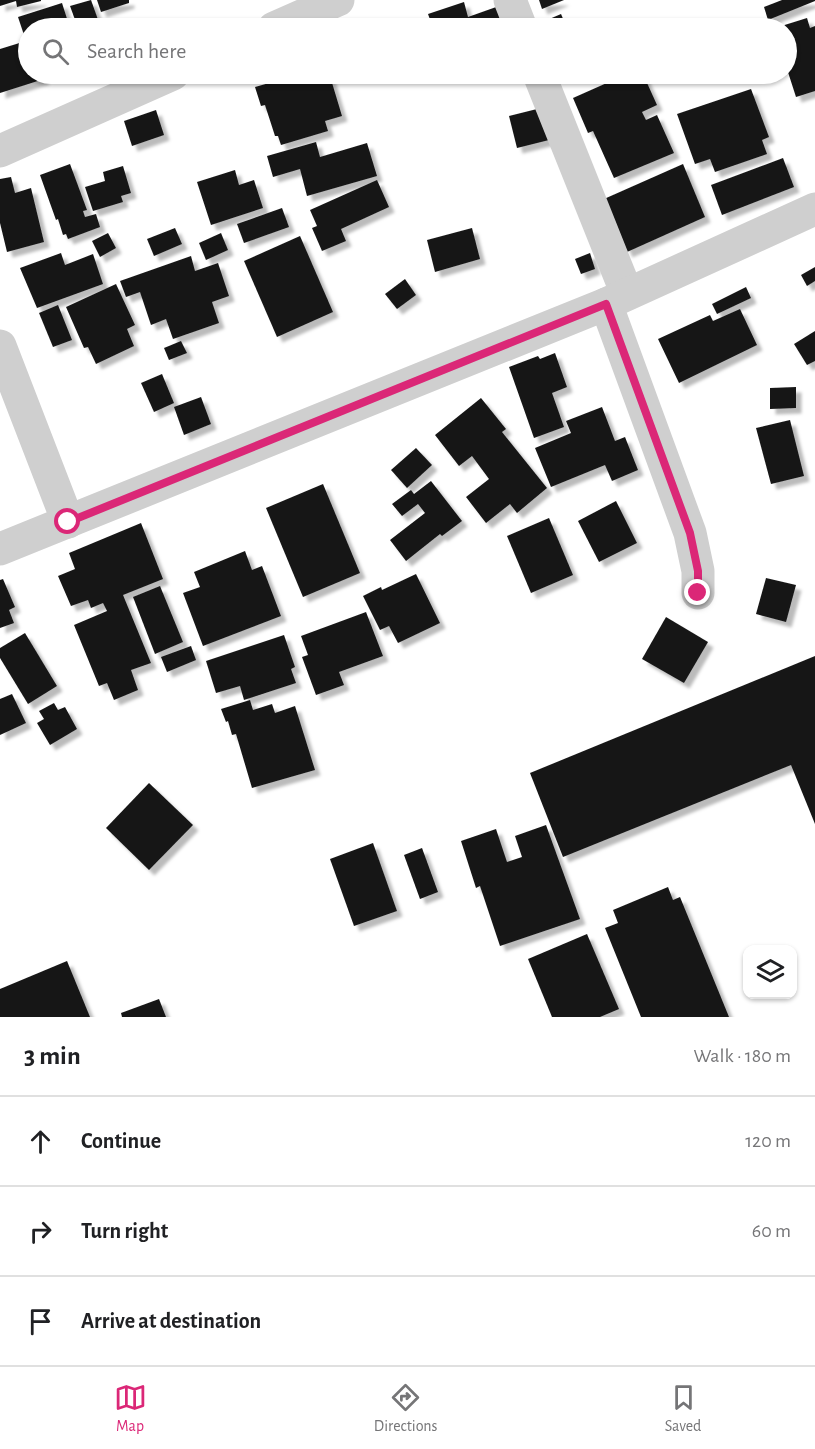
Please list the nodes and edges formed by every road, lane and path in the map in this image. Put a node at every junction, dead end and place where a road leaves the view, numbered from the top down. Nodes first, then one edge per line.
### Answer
1 (338, 0) edge
2 (510, 0) edge
3 (297, 18) edge
4 (517, 18) edge
5 (151, 84) edge
6 (542, 84) edge
7 (0, 151) edge
8 (815, 209) edge
9 (616, 299) junction
10 (0, 346) edge
11 (68, 522) junction
12 (0, 549) edge
13 (698, 593) dead end

1 - 3 street
2 - 4 street
5 - 7 street
6 - 9 street
8 - 9 street
9 - 11 street
9 - 13 street
10 - 11 street
11 - 12 street

